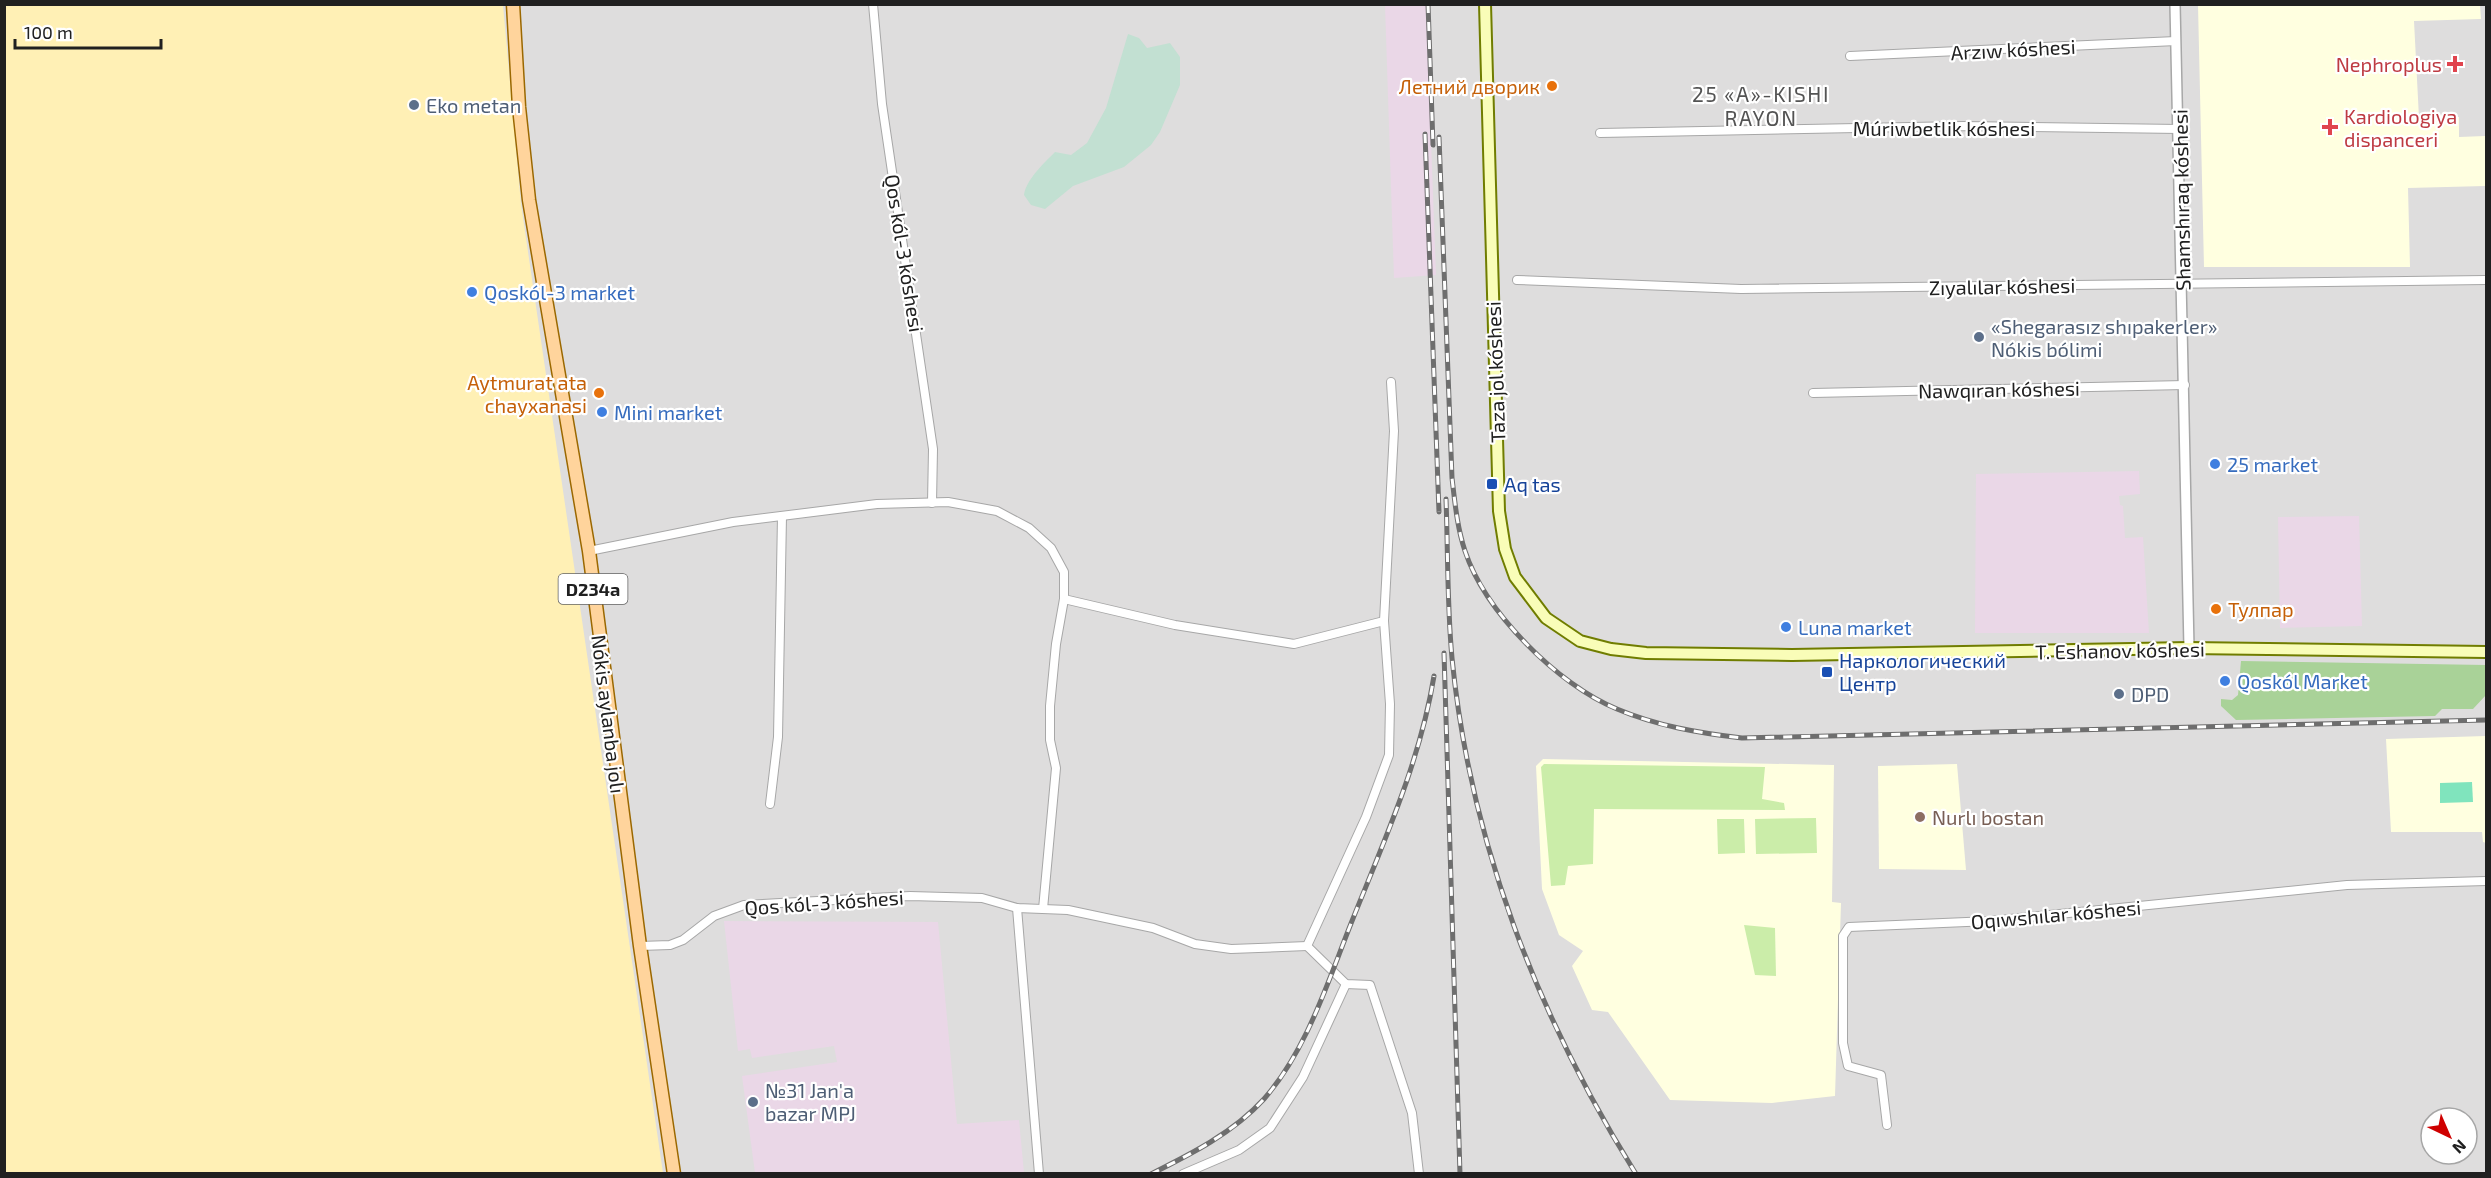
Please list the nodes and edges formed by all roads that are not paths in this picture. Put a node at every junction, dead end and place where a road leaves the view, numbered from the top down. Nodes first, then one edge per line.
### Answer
1 (513, 4) edge
2 (873, 4) edge
3 (1485, 4) edge
4 (2175, 4) edge
5 (2176, 41) junction
6 (1850, 56) dead end
7 (2180, 129) junction
8 (1600, 133) dead end
9 (1517, 280) dead end
10 (2487, 280) edge
11 (2182, 282) junction
12 (1391, 382) dead end
13 (2185, 385) junction
14 (1813, 393) dead end
15 (932, 503) junction
16 (782, 516) junction
17 (589, 551) junction
18 (1064, 599) junction
19 (1384, 621) junction
20 (2189, 648) junction
21 (2487, 652) edge
22 (1646, 653) joint
23 (770, 804) dead end
24 (2487, 881) edge
25 (1017, 908) junction
26 (1043, 909) junction
27 (640, 946) junction
28 (1307, 946) junction
29 (1346, 984) junction
30 (1887, 1125) dead end
31 (674, 1173) edge
32 (1039, 1173) edge
33 (1183, 1173) edge
34 (1419, 1173) edge

1 - 17 main road, Nókis aylanba jolı / D234a
2 - 15 street, Qos kól-3 kóshesi
3 - 22 main road, Taza jol kóshesi
4 - 5 street, Shamshıraq kóshesi
5 - 6 street, Arzıw kóshesi
5 - 7 street, Shamshıraq kóshesi
7 - 8 street, Múriwbetlik kóshesi
7 - 11 street, Shamshıraq kóshesi
9 - 11 street, Zıyalılar kóshesi
10 - 11 street, Zıyalılar kóshesi
11 - 13 street, Shamshıraq kóshesi
12 - 19 street
13 - 14 street, Nawqıran kóshesi
13 - 20 street, Shamshıraq kóshesi
15 - 16 street
15 - 18 street
16 - 17 street
16 - 23 street
17 - 27 main road, Nókis aylanba jolı / D234a
18 - 19 street
18 - 26 street
19 - 28 street
20 - 21 main road, T. Eshanov kóshesi
20 - 22 main road, T. Eshanov kóshesi
24 - 30 street, Oqıwshılar kóshesi
25 - 26 street, Qos kól-3 kóshesi
25 - 27 street, Qos kól-3 kóshesi
25 - 32 street
26 - 28 street, Qos kól-3 kóshesi
27 - 31 main road, Nókis aylanba jolı / D234a
28 - 29 street
29 - 33 street
29 - 34 street

